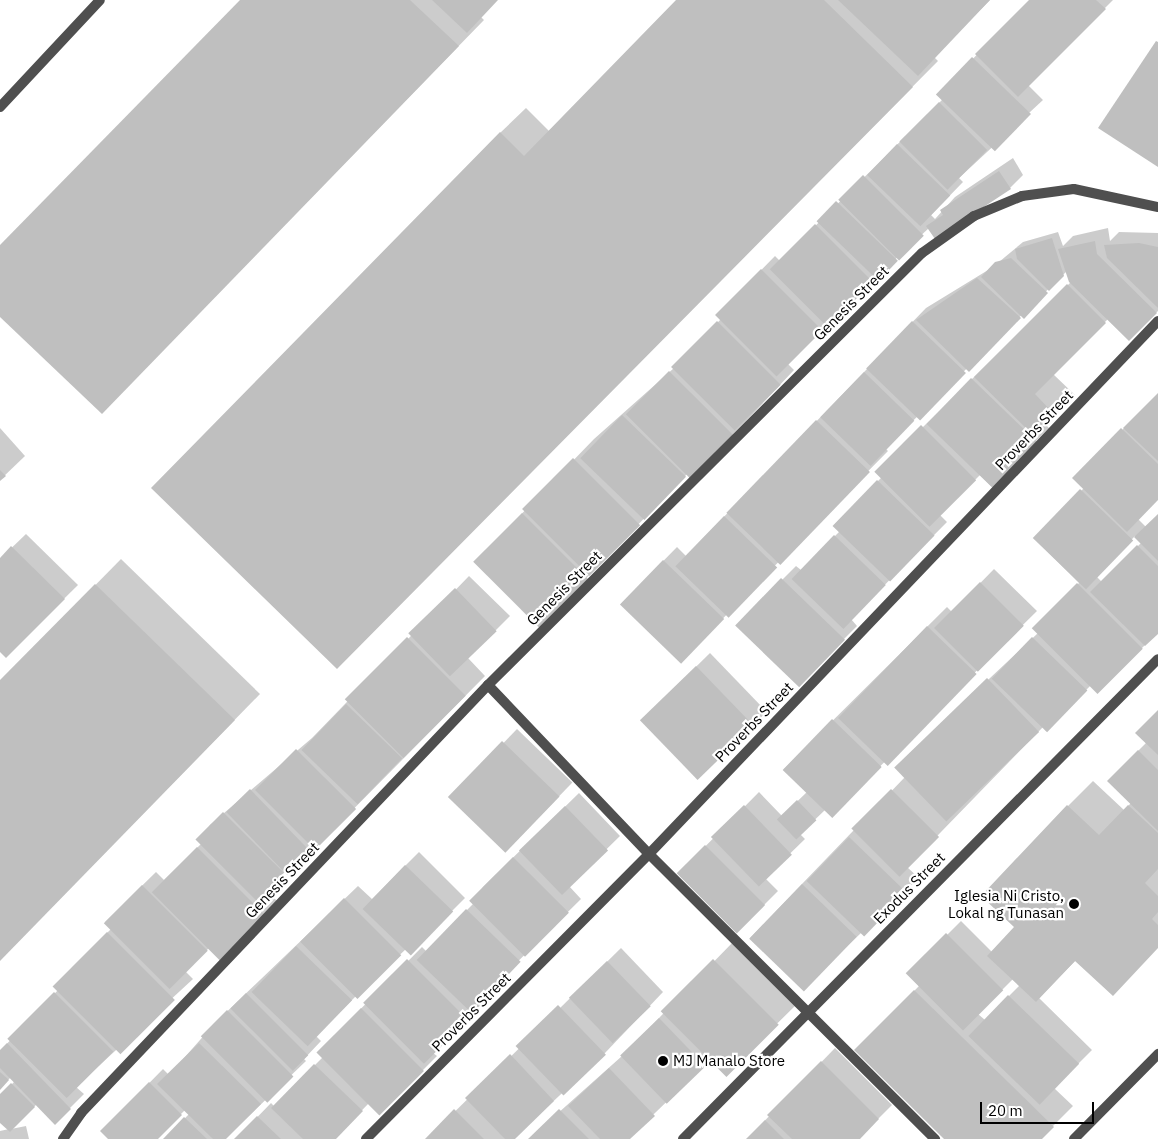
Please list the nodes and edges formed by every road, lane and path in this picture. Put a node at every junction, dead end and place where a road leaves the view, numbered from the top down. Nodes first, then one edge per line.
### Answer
1 (100, 0) edge
2 (0, 107) edge
3 (1158, 207) edge
4 (1158, 321) edge
5 (1158, 659) edge
6 (488, 684) junction
7 (649, 854) junction
8 (806, 1012) junction
9 (1158, 1054) edge
10 (63, 1139) edge
11 (366, 1139) edge
12 (683, 1139) edge
13 (935, 1139) edge
14 (1074, 1139) edge

1 - 2 street
3 - 6 street, Genesis Street
4 - 7 street, Proverbs Street
5 - 8 street, Exodus Street
6 - 7 street
6 - 10 street, Genesis Street
7 - 8 street
7 - 11 street, Proverbs Street
8 - 12 street, Exodus Street
8 - 13 street
9 - 14 street

